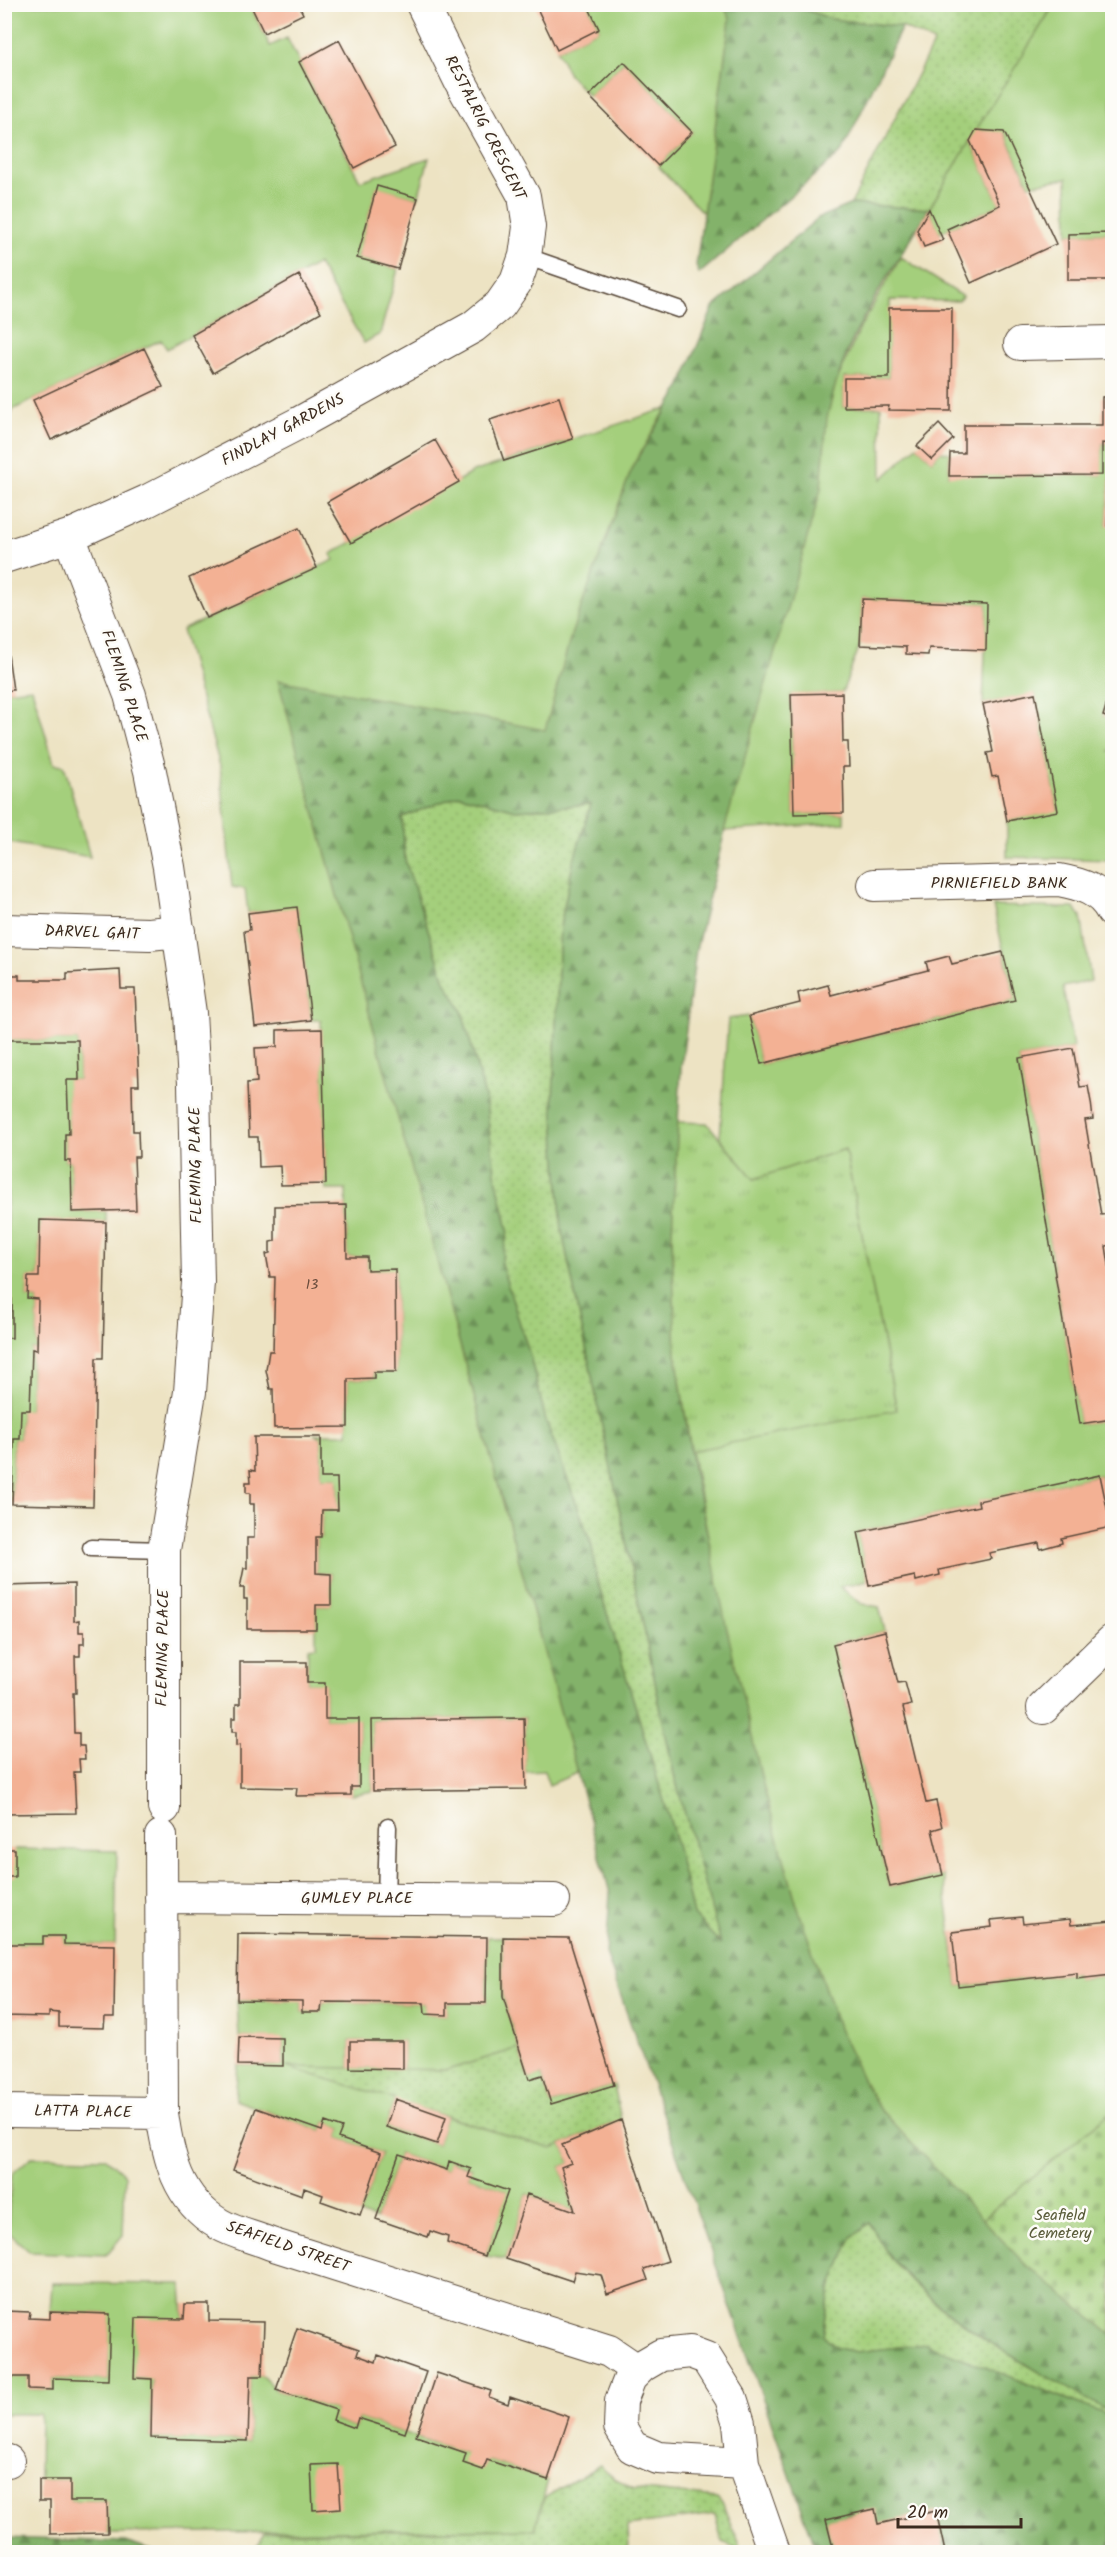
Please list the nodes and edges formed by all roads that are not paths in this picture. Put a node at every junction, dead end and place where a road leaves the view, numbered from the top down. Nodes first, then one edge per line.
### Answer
1 (422, 4) edge
2 (525, 256) junction
3 (678, 309) dead end
4 (1113, 342) edge
5 (1020, 344) dead end
6 (69, 536) junction
7 (4, 557) edge
8 (874, 885) dead end
9 (1113, 911) edge
10 (4, 930) edge
11 (179, 931) junction
12 (91, 1548) dead end
13 (164, 1550) junction
14 (1113, 1641) edge
15 (1042, 1708) dead end
16 (162, 1822) joint
17 (388, 1827) dead end
18 (160, 1897) junction
19 (386, 1899) junction
20 (554, 1900) dead end
21 (4, 2111) edge
22 (162, 2113) junction
23 (637, 2370) junction
24 (743, 2463) junction
25 (774, 2553) edge

1 - 2 street, RESTALRIG CRESCENT
2 - 3 lane
2 - 6 street, FINDLAY GARDENS
4 - 5 street
6 - 7 street, FINDLAY GARDENS
6 - 11 street, FLEMING PLACE
8 - 9 street, PIRNIEFIELD BANK
10 - 11 street, DARVEL GAIT
11 - 13 street, FLEMING PLACE
12 - 13 lane
13 - 16 street, FLEMING PLACE
14 - 15 street
16 - 18 street, SEAFIELD STREET
17 - 19 lane
18 - 19 street, GUMLEY PLACE
18 - 22 street, SEAFIELD STREET
19 - 20 street, GUMLEY PLACE
21 - 22 street, LATTA PLACE
22 - 23 street, SEAFIELD STREET
23 - 24 street
23 - 24 street
24 - 25 street

